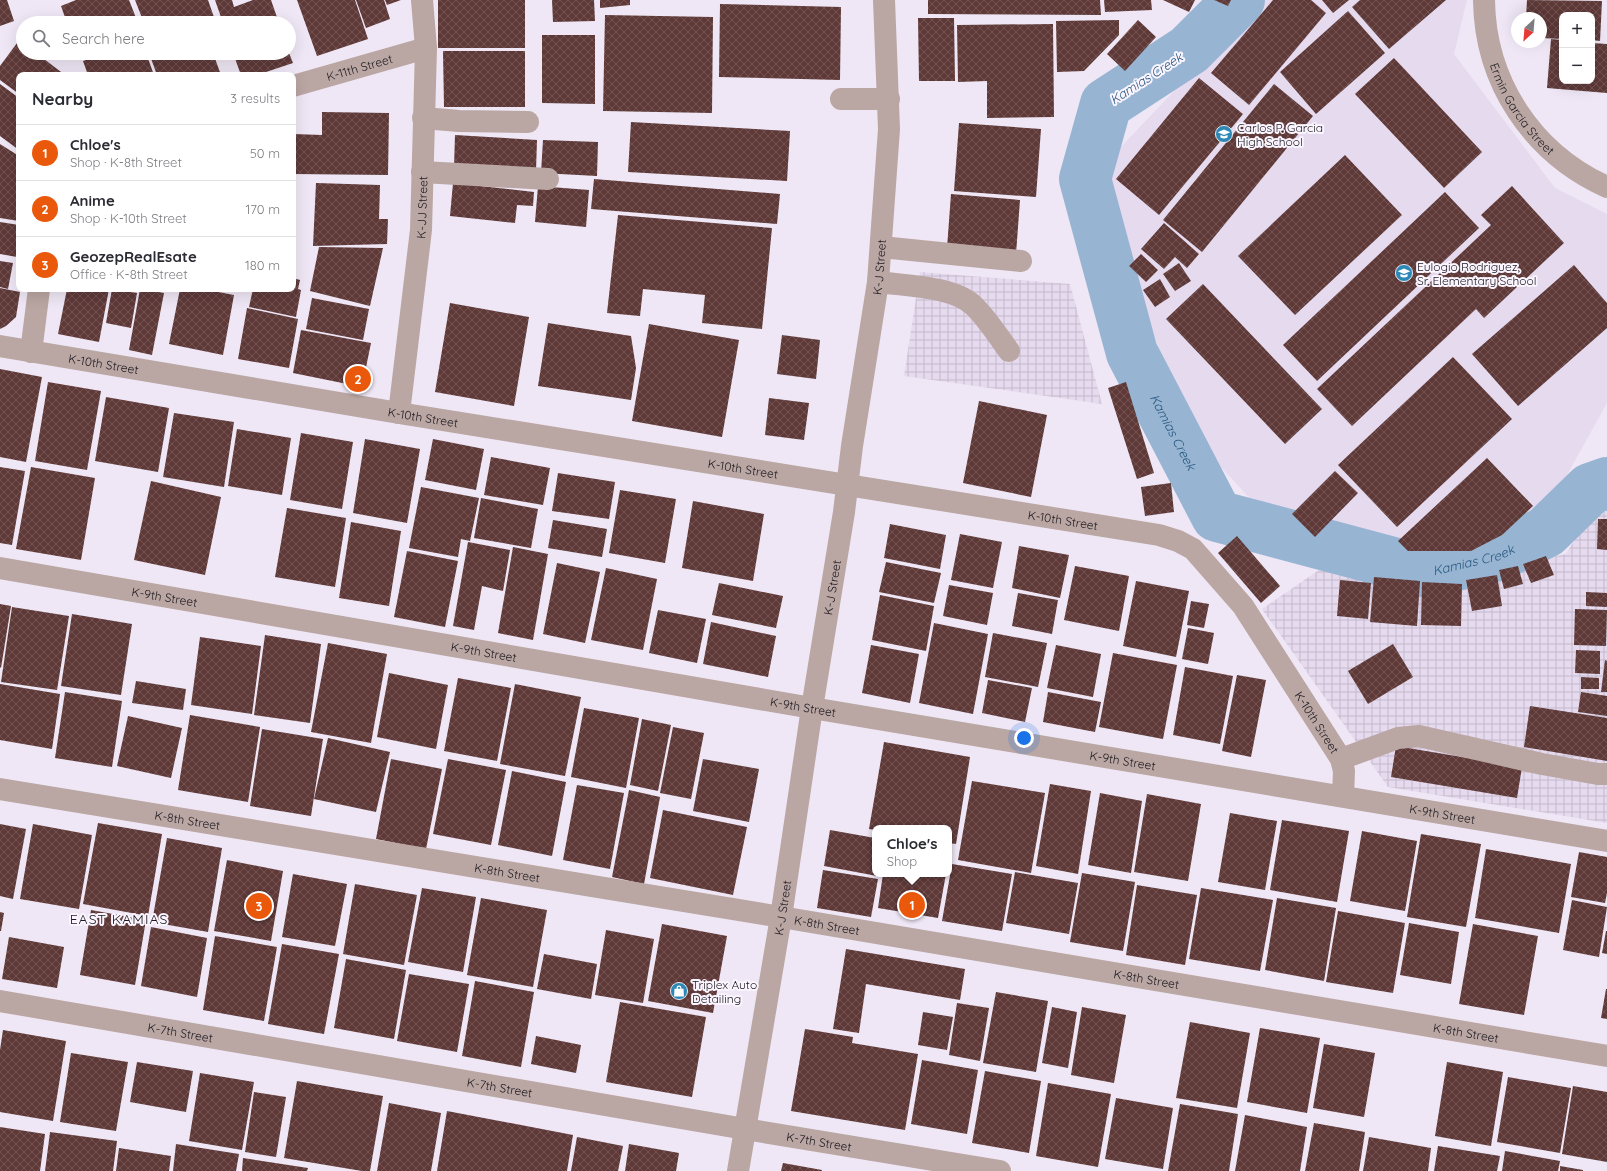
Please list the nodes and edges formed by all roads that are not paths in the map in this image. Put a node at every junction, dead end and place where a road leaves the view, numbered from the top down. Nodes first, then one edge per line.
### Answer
1 (422, 0) edge
2 (884, 0) edge
3 (1484, 0) edge
4 (426, 48) junction
5 (296, 85) edge
6 (841, 99) dead end
7 (889, 99) junction
8 (423, 118) junction
9 (528, 122) dead end
10 (422, 172) junction
11 (548, 179) dead end
12 (1607, 187) edge
13 (881, 247) junction
14 (1021, 261) dead end
15 (878, 282) junction
16 (39, 292) edge
17 (0, 346) edge
18 (1009, 351) dead end
19 (31, 352) junction
20 (399, 413) junction
21 (848, 484) junction
22 (0, 568) edge
23 (812, 708) junction
24 (1341, 759) junction
25 (1607, 774) edge
26 (0, 789) edge
27 (1344, 796) junction
28 (1607, 841) edge
29 (781, 917) junction
30 (0, 1002) edge
31 (1607, 1056) edge
32 (745, 1129) junction
33 (738, 1171) edge
34 (1000, 1171) edge

1 - 4 street, K-JJ Street
2 - 7 street, K-J Street
3 - 12 street, Ermin Garcia Street
4 - 5 street, K-11th Street
4 - 8 street, K-JJ Street
6 - 7 street
7 - 13 street, K-J Street
8 - 9 street
8 - 10 street, K-JJ Street
10 - 11 street
10 - 20 street, K-JJ Street
13 - 14 street
13 - 15 street, K-J Street
15 - 18 street
15 - 21 street, K-J Street
16 - 19 street
17 - 19 street, K-10th Street
19 - 20 street, K-10th Street
20 - 21 street, K-10th Street
21 - 23 street, K-J Street
21 - 24 street, K-10th Street
22 - 23 street, K-9th Street
23 - 27 street, K-9th Street
23 - 29 street, K-J Street
24 - 25 street
24 - 27 street, K-10th Street
26 - 29 street, K-8th Street
27 - 28 street, K-9th Street
29 - 31 street, K-8th Street
29 - 32 street, K-J Street
30 - 32 street, K-7th Street
32 - 33 street, K-J Street
32 - 34 street, K-7th Street

